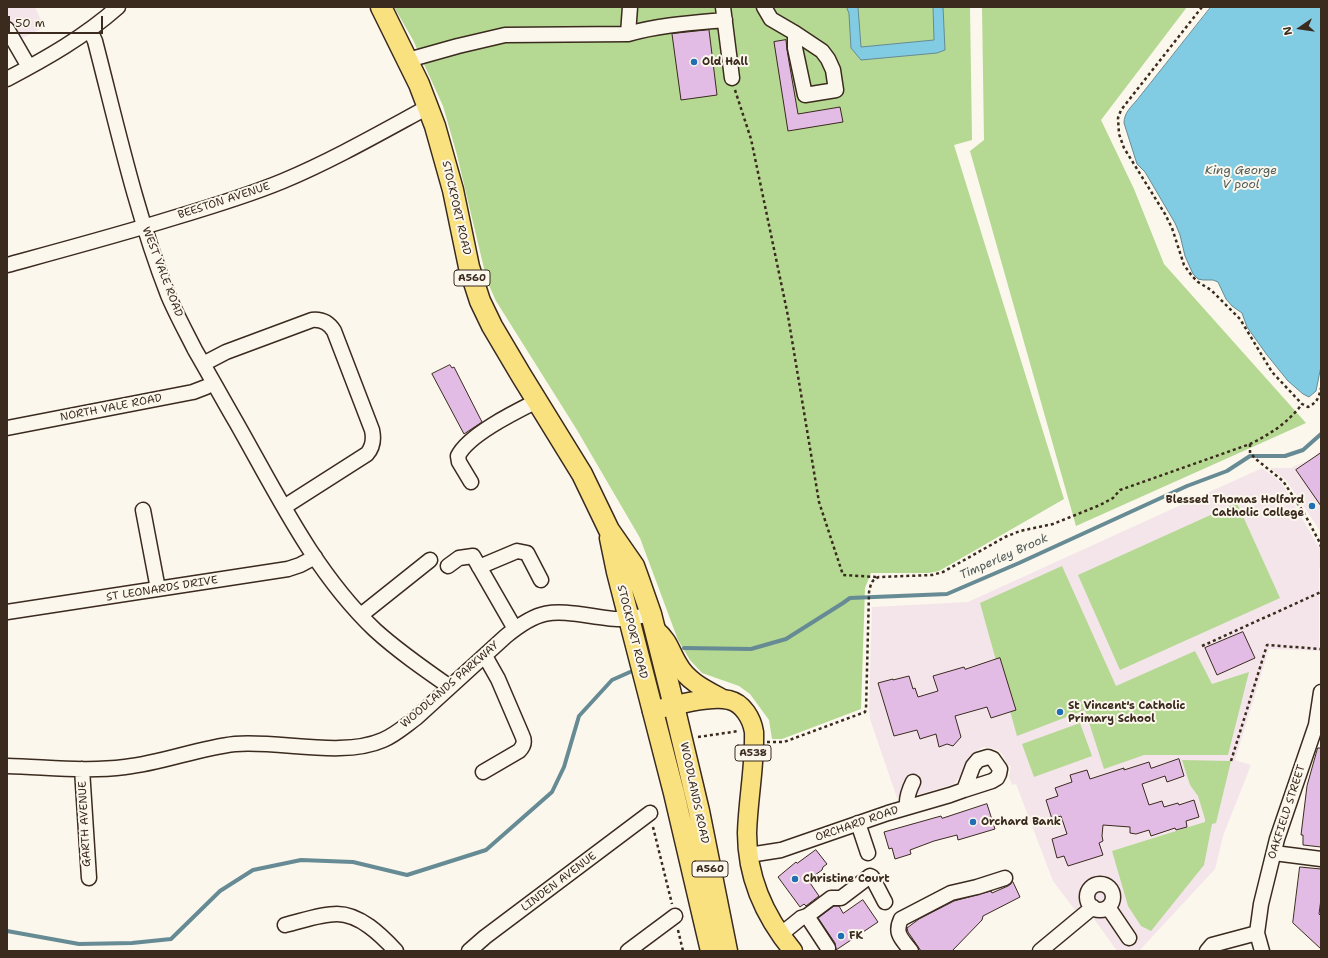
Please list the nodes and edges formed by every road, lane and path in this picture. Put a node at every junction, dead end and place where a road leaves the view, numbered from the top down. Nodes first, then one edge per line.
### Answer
1 (118, 7) edge
2 (381, 7) edge
3 (630, 7) edge
4 (764, 7) edge
5 (1202, 7) edge
6 (724, 13) edge
7 (7, 28) edge
8 (90, 30) junction
9 (795, 33) dead end
10 (628, 34) junction
11 (408, 60) junction
12 (30, 67) junction
13 (732, 78) joint
14 (7, 79) edge
15 (428, 107) junction
16 (144, 227) junction
17 (7, 265) edge
18 (203, 364) junction
19 (214, 382) junction
20 (1321, 388) edge
21 (537, 400) junction
22 (1302, 404) junction
23 (7, 428) edge
24 (1250, 444) junction
25 (471, 482) dead end
26 (284, 508) junction
27 (143, 510) dead end
28 (609, 530) junction
29 (1321, 547) edge
30 (315, 557) junction
31 (430, 560) dead end
32 (448, 566) dead end
33 (479, 567) junction
34 (879, 577) junction
35 (541, 580) dead end
36 (158, 589) junction
37 (1321, 592) edge
38 (7, 612) edge
39 (360, 615) junction
40 (630, 618) junction
41 (652, 621) junction
42 (515, 629) junction
43 (1202, 646) dead end
44 (1321, 649) edge
45 (484, 656) junction
46 (450, 687) junction
47 (1321, 692) edge
48 (723, 699) junction
49 (674, 706) junction
50 (652, 711) junction
51 (1318, 726) edge
52 (754, 735) junction
53 (698, 737) dead end
54 (1231, 760) dead end
55 (7, 766) edge
56 (82, 769) junction
57 (483, 772) dead end
58 (913, 782) dead end
59 (964, 790) dead end
60 (907, 807) junction
61 (650, 813) joint
62 (858, 824) junction
63 (868, 852) dead end
64 (1274, 853) junction
65 (749, 855) junction
66 (1321, 859) edge
67 (88, 878) dead end
68 (1005, 878) dead end
69 (885, 902) dead end
70 (1093, 907) junction
71 (1108, 907) junction
72 (675, 916) junction
73 (807, 916) junction
74 (285, 924) dead end
75 (1257, 933) junction
76 (780, 935) junction
77 (1129, 938) dead end
78 (828, 948) dead end
79 (396, 951) edge
80 (469, 951) edge
81 (628, 951) edge
82 (683, 951) edge
83 (711, 951) edge
84 (727, 951) edge
85 (793, 951) edge
86 (911, 951) edge
87 (1040, 951) edge
88 (1207, 951) edge
89 (1262, 951) edge

1 - 8 street
2 - 11 highway, STOCKPORT ROAD / A560
3 - 10 street
4 - 9 street
5 - 22 path
6 - 10 street
6 - 13 street
7 - 12 street
8 - 12 street
8 - 16 street, WEST VALE ROAD
10 - 11 street
11 - 15 highway, STOCKPORT ROAD / A560
12 - 14 street
13 - 34 path
15 - 16 street, BEESTON AVENUE
15 - 21 highway, STOCKPORT ROAD / A560
16 - 17 street, BEESTON AVENUE
16 - 18 street, WEST VALE ROAD
18 - 19 street, WEST VALE ROAD
18 - 26 street
19 - 23 street, NORTH VALE ROAD
19 - 26 street, WEST VALE ROAD
20 - 22 path
21 - 25 street
21 - 28 highway, STOCKPORT ROAD / A560
22 - 24 path
24 - 29 path
24 - 34 path
26 - 30 street, WEST VALE ROAD
27 - 36 street
28 - 40 highway, STOCKPORT ROAD / A560
28 - 41 highway, STOCKPORT ROAD / A560
30 - 36 street, ST LEONARDS DRIVE
30 - 39 street, WEST VALE ROAD
31 - 39 street
32 - 33 street
33 - 35 street
33 - 42 street
34 - 52 path
36 - 38 street, ST LEONARDS DRIVE
37 - 43 path
39 - 46 street, WEST VALE ROAD
40 - 41 street, WOODLANDS PARKWAY
40 - 42 street, WOODLANDS PARKWAY
40 - 50 highway, STOCKPORT ROAD / A560
41 - 48 main road
41 - 49 highway, STOCKPORT ROAD / A560
42 - 45 street, WOODLANDS PARKWAY
44 - 54 path
45 - 46 street, WOODLANDS PARKWAY
45 - 57 street
46 - 56 street, WOODLANDS PARKWAY
47 - 51 street, OAKFIELD STREET
48 - 49 main road, A538
48 - 52 main road, A538
49 - 50 main road, A538
49 - 84 highway, WOODLANDS ROAD / A560
50 - 83 highway, WOODLANDS ROAD / A560
51 - 64 street, OAKFIELD STREET
52 - 53 path
52 - 65 main road, A538
55 - 56 street, WOODLANDS PARKWAY
56 - 67 street, GARTH AVENUE
58 - 60 street
59 - 60 street, ORCHARD ROAD
60 - 62 street, ORCHARD ROAD
61 - 72 path
61 - 80 street, LINDEN AVENUE
62 - 63 street
62 - 65 street, ORCHARD ROAD
64 - 66 street
64 - 75 street, OAKFIELD STREET
65 - 76 main road, A538
68 - 86 street
69 - 73 street
70 - 71 street
70 - 71 street
70 - 87 street
71 - 77 street
72 - 81 street
72 - 82 path
73 - 76 street
73 - 78 street
74 - 79 street
75 - 88 street
75 - 89 street, OAKFIELD STREET
76 - 85 main road, A538

